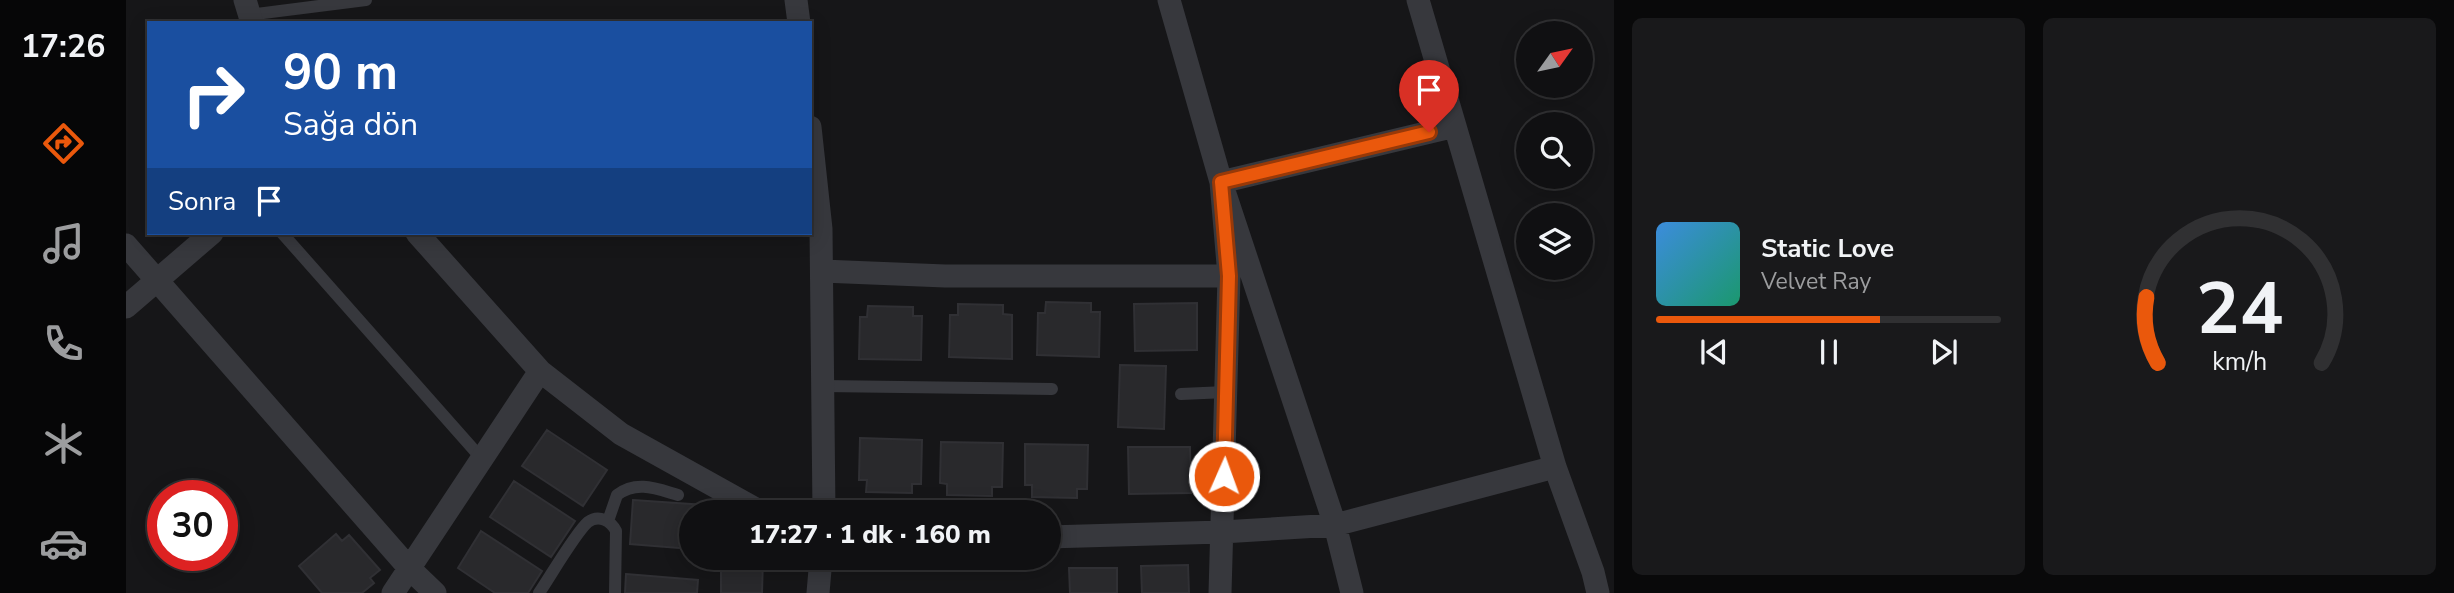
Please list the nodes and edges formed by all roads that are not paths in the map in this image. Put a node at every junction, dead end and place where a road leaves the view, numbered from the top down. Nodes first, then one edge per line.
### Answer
1 (366, 0) edge
2 (796, 0) edge
3 (1169, 0) edge
4 (1418, 0) edge
5 (248, 12) edge
6 (799, 21) edge
7 (1455, 126) junction
8 (812, 146) edge
9 (1221, 182) junction
10 (210, 235) edge
11 (284, 235) edge
12 (419, 235) edge
13 (126, 244) edge
14 (822, 271) junction
15 (1229, 276) junction
16 (156, 281) junction
17 (126, 307) edge
18 (540, 371) junction
19 (823, 386) junction
20 (1052, 389) dead end
21 (1226, 392) junction
22 (1181, 394) dead end
23 (482, 459) junction
24 (1555, 467) junction
25 (678, 495) dead end
26 (739, 500) edge
27 (824, 500) edge
28 (608, 521) junction
29 (1335, 525) junction
30 (1222, 532) junction
31 (1061, 537) edge
32 (409, 568) junction
33 (820, 570) edge
34 (393, 593) edge
35 (435, 593) edge
36 (539, 593) edge
37 (615, 593) edge
38 (818, 593) edge
39 (1220, 593) edge
40 (1352, 593) edge
41 (1598, 593) edge

1 - 5 lane
2 - 6 street
3 - 9 street
4 - 7 street
7 - 9 street
7 - 24 street
8 - 14 street
9 - 15 street
9 - 29 street
10 - 16 street
11 - 23 lane
12 - 18 street
13 - 16 street
14 - 15 street
14 - 19 street
15 - 21 street
16 - 17 street
16 - 32 street
18 - 23 street
18 - 26 street
19 - 20 lane
19 - 27 street
21 - 22 lane
21 - 30 street
23 - 32 street
24 - 29 street
24 - 41 street
25 - 28 lane
28 - 36 lane
28 - 37 lane
29 - 30 street
29 - 40 street
30 - 31 street
30 - 39 street
32 - 34 street
32 - 35 street
33 - 38 street

